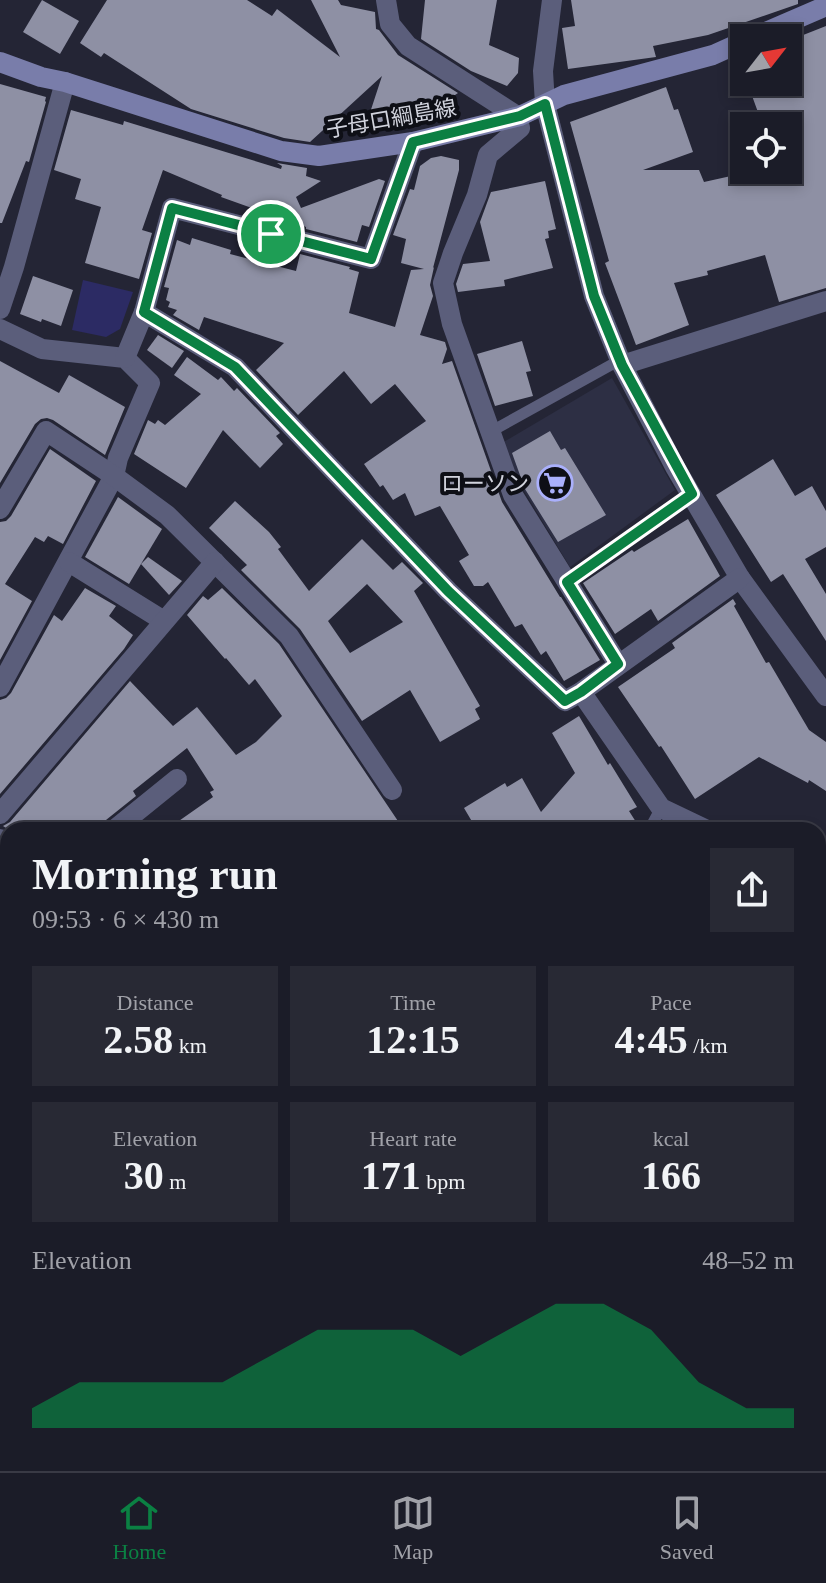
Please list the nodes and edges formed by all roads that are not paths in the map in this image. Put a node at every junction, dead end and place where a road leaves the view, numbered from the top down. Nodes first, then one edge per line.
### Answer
1 (386, 0) edge
2 (552, 0) edge
3 (826, 6) edge
4 (784, 24) edge
5 (730, 47) edge
6 (0, 62) edge
7 (65, 82) junction
8 (545, 104) junction
9 (517, 116) junction
10 (413, 142) junction
11 (826, 301) edge
12 (0, 309) edge
13 (144, 312) junction
14 (0, 329) edge
15 (125, 358) junction
16 (621, 362) junction
17 (490, 432) junction
18 (114, 476) junction
19 (692, 494) junction
20 (0, 509) edge
21 (69, 562) junction
22 (215, 562) junction
23 (740, 578) junction
24 (567, 582) junction
25 (164, 621) junction
26 (618, 664) junction
27 (0, 687) edge
28 (581, 692) junction
29 (826, 696) edge
30 (177, 779) dead end
31 (392, 790) dead end
32 (661, 808) junction
33 (0, 814) edge
34 (124, 822) edge
35 (653, 822) edge
36 (690, 822) edge

1 - 9 street
2 - 8 street
3 - 4 main road
5 - 8 main road, 子母口綱島線
6 - 7 main road, 子母口綱島線
7 - 10 main road, 子母口綱島線
7 - 12 street
8 - 9 main road, 子母口綱島線
8 - 16 street
9 - 10 main road, 子母口綱島線
9 - 17 street
10 - 13 street
11 - 16 street
13 - 15 street
13 - 28 street
14 - 15 street
15 - 18 street
16 - 17 lane
16 - 19 street
17 - 24 street
18 - 20 street
18 - 21 street
18 - 22 street
19 - 23 street
19 - 24 lane
21 - 25 street
21 - 27 street
22 - 25 street
22 - 31 street
23 - 26 street
23 - 29 street
24 - 26 street
25 - 33 street
26 - 28 street
28 - 32 street
30 - 34 street
32 - 35 lane
32 - 36 street

